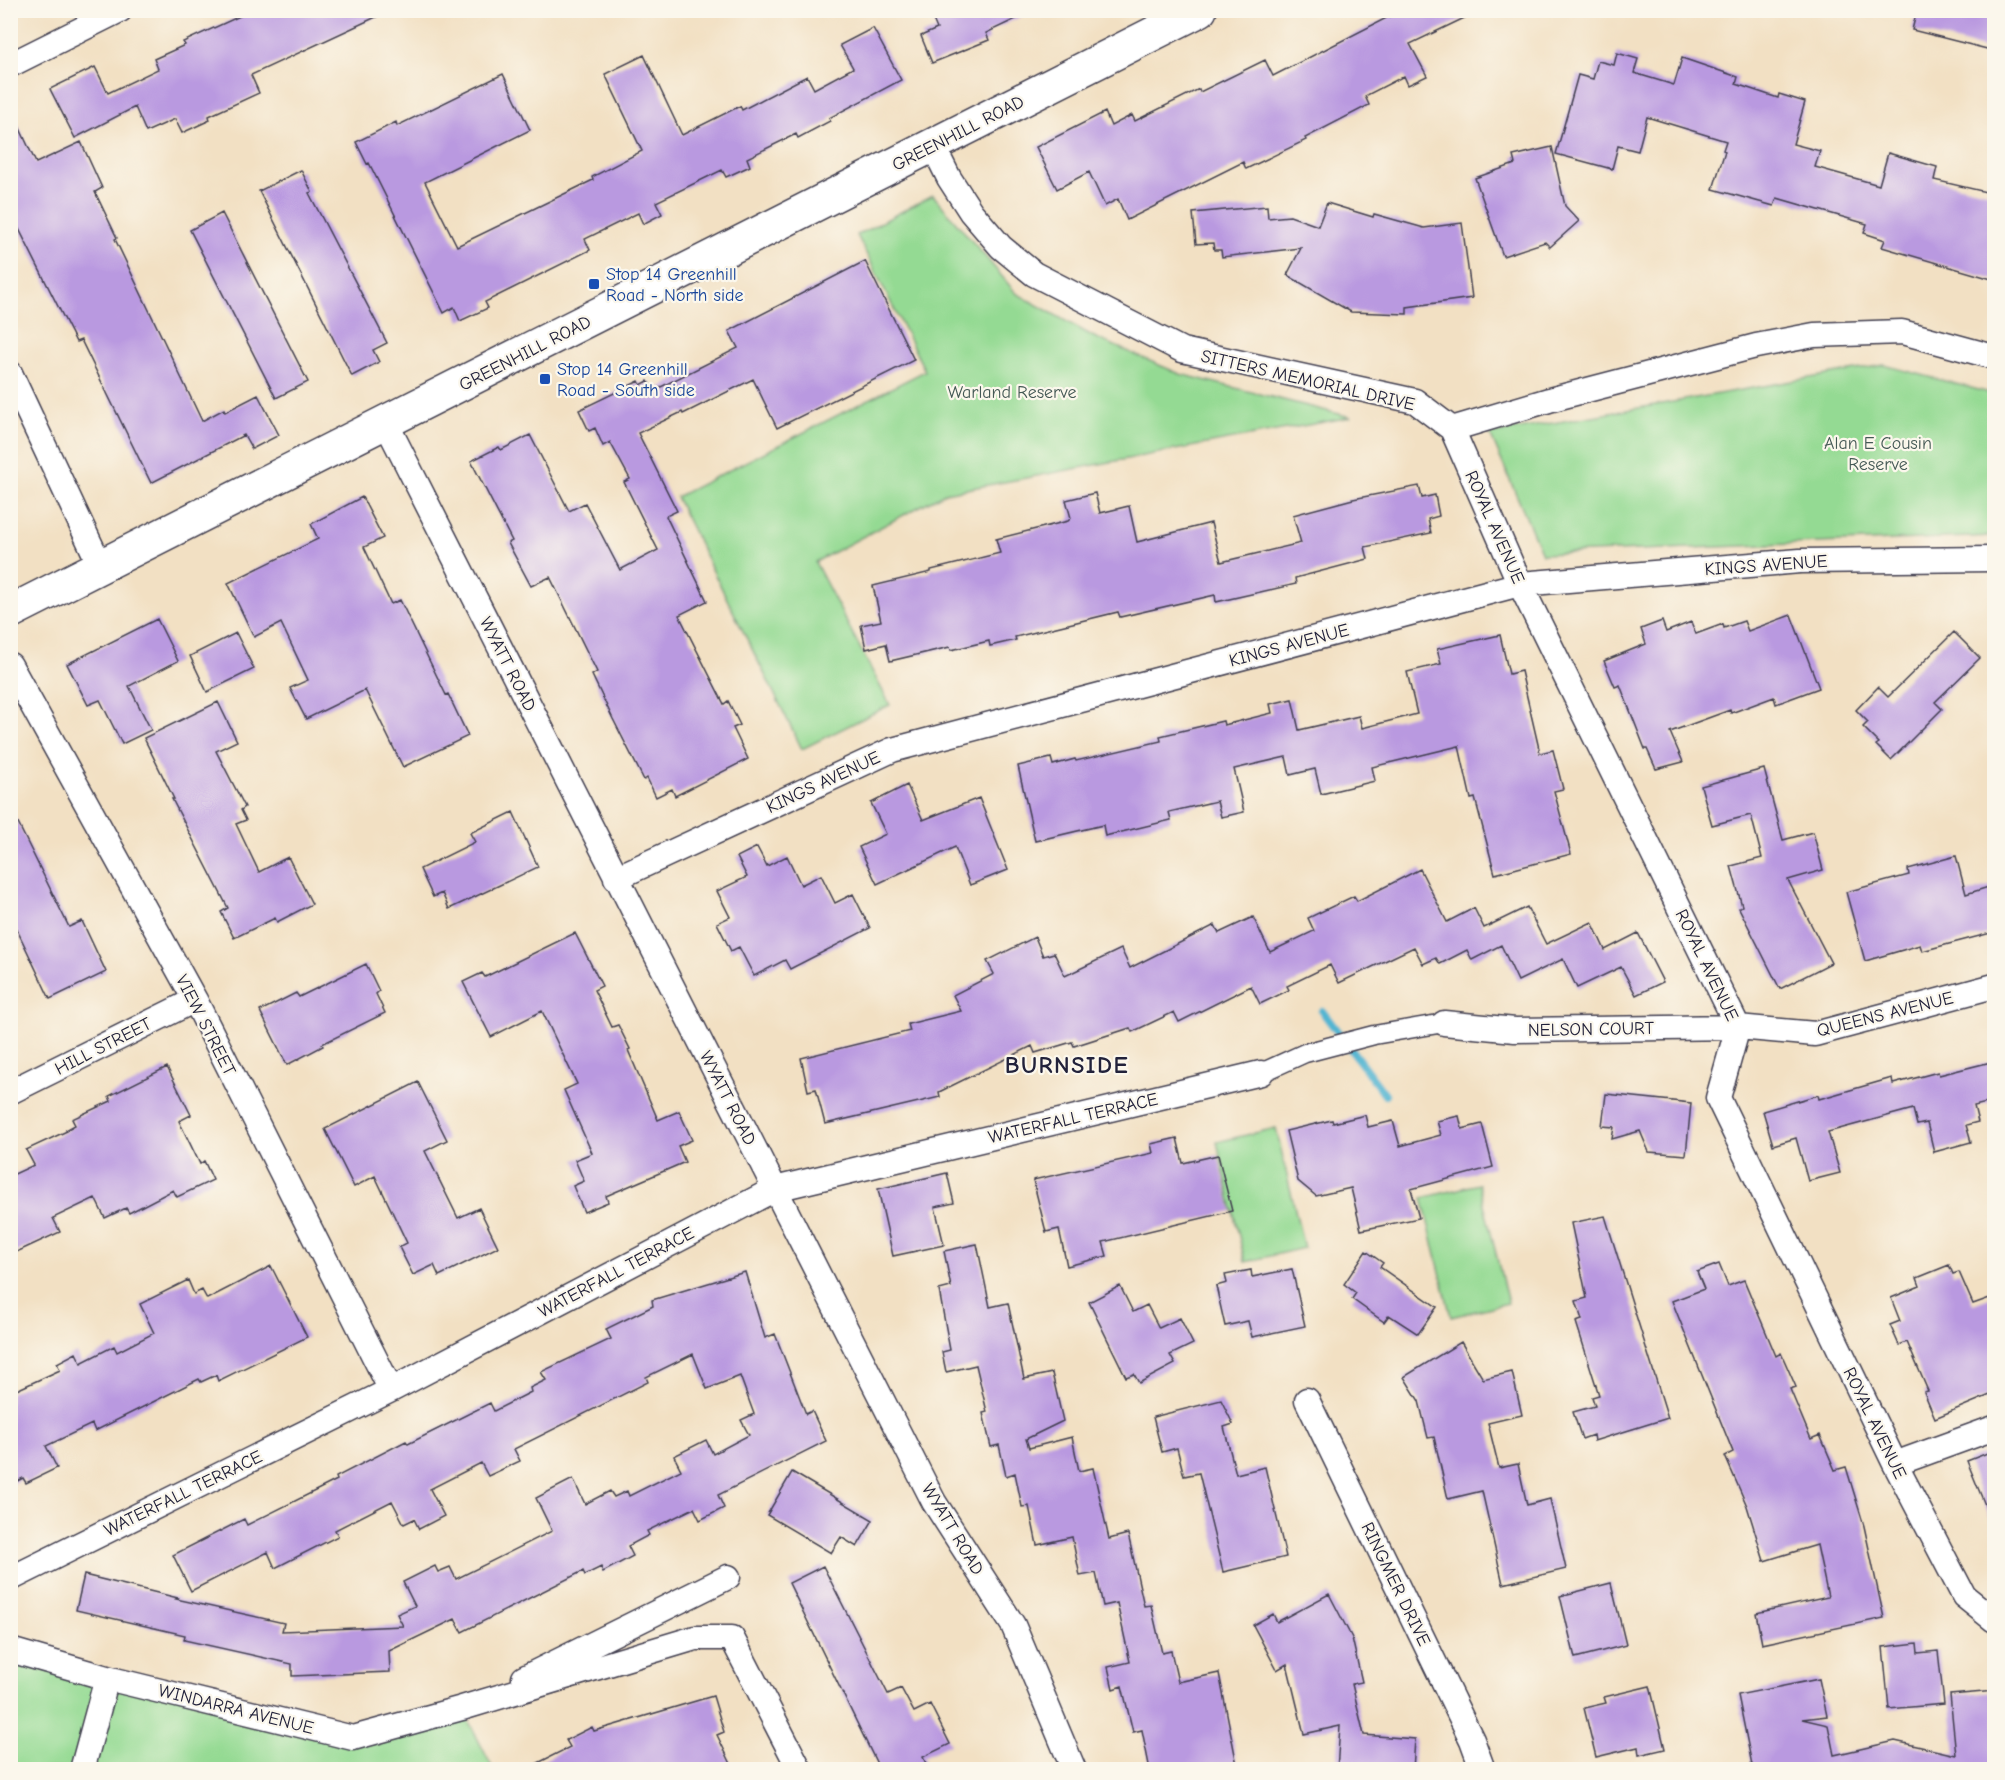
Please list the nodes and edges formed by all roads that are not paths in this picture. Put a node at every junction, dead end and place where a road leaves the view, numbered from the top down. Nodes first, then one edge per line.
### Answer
1 (120, 10) edge
2 (1200, 10) edge
3 (10, 65) edge
4 (933, 146) junction
5 (1995, 357) edge
6 (10, 373) edge
7 (386, 423) junction
8 (1452, 429) junction
9 (1995, 559) edge
10 (101, 567) junction
11 (1520, 585) junction
12 (10, 612) edge
13 (10, 665) edge
14 (616, 878) junction
15 (1995, 986) edge
16 (195, 1000) junction
17 (1444, 1023) joint
18 (1738, 1026) junction
19 (1261, 1073) joint
20 (10, 1092) edge
21 (775, 1189) junction
22 (390, 1390) junction
23 (1307, 1400) dead end
24 (1995, 1428) edge
25 (1895, 1464) junction
26 (728, 1577) dead end
27 (10, 1579) edge
28 (1995, 1620) edge
29 (10, 1650) edge
30 (106, 1678) junction
31 (462, 1708) junction
32 (81, 1770) edge
33 (800, 1770) edge
34 (1074, 1770) edge
35 (1483, 1770) edge

1 - 3 street
2 - 4 main road, GREENHILL ROAD
4 - 7 main road, GREENHILL ROAD
4 - 8 street, SITTERS MEMORIAL DRIVE
5 - 8 street
6 - 10 street
7 - 10 main road, GREENHILL ROAD
7 - 14 street, WYATT ROAD
8 - 11 street, ROYAL AVENUE
9 - 11 street, KINGS AVENUE
10 - 12 main road, GREENHILL ROAD
11 - 14 street, KINGS AVENUE
11 - 18 street, ROYAL AVENUE
13 - 16 street, VIEW STREET
14 - 21 street, WYATT ROAD
15 - 18 street, QUEENS AVENUE
16 - 20 street, HILL STREET
16 - 22 street, VIEW STREET
17 - 18 street, NELSON COURT
17 - 19 street
18 - 25 street, ROYAL AVENUE
19 - 21 street, WATERFALL TERRACE
21 - 22 street, WATERFALL TERRACE
21 - 34 street, WYATT ROAD
22 - 27 street, WATERFALL TERRACE
23 - 35 street, RINGMER DRIVE
24 - 25 street
25 - 28 street, ROYAL AVENUE
26 - 31 street, WINDARRA AVENUE
29 - 30 street, WINDARRA AVENUE
30 - 31 street, WINDARRA AVENUE
30 - 32 street
31 - 33 street, WINDARRA AVENUE

